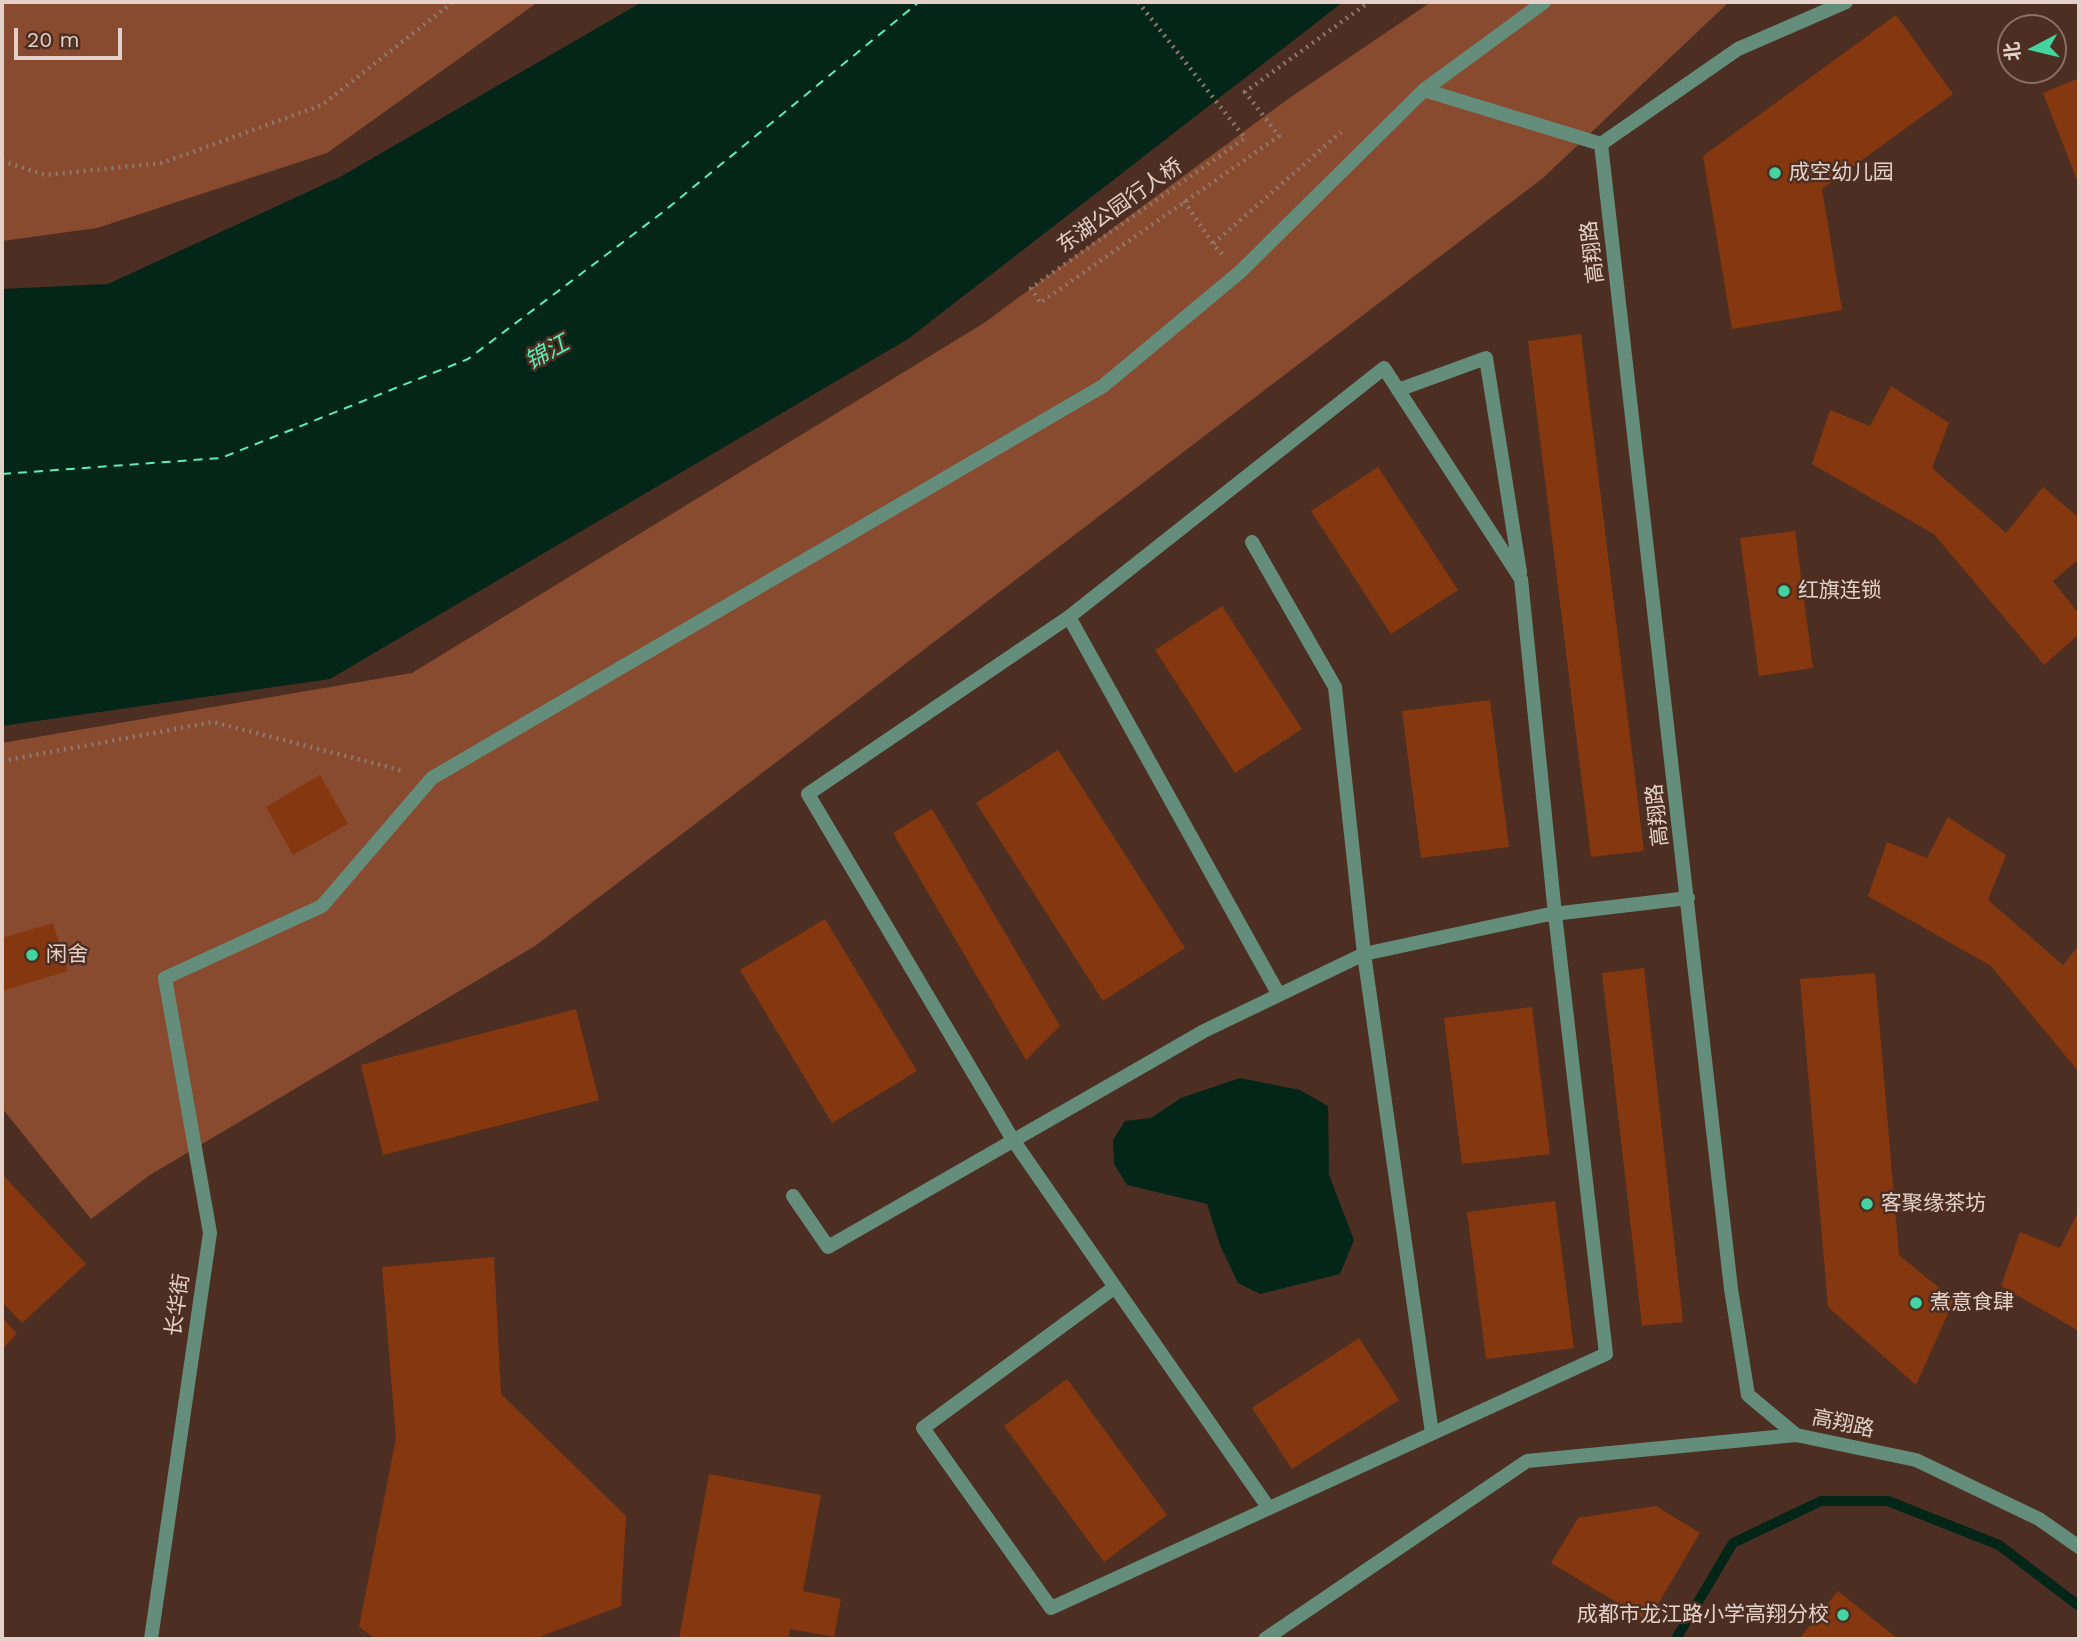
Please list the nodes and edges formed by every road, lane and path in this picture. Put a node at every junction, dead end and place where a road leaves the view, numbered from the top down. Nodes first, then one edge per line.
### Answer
1 (453, 2) edge
2 (1138, 2) edge
3 (1370, 2) edge
4 (1544, 2) edge
5 (1846, 2) edge
6 (1424, 90) junction
7 (1601, 144) junction
8 (2, 161) edge
9 (1184, 201) junction
10 (1213, 244) dead end
11 (1398, 390) junction
12 (1252, 542) dead end
13 (1521, 579) junction
14 (1069, 617) junction
15 (2, 761) edge
16 (432, 778) junction
17 (1688, 898) junction
18 (1555, 914) junction
19 (1364, 954) junction
20 (1279, 995) junction
21 (1013, 1140) junction
22 (793, 1196) dead end
23 (1115, 1287) junction
24 (1432, 1433) junction
25 (1796, 1435) junction
26 (1268, 1507) junction
27 (2079, 1547) edge
28 (151, 1639) edge
29 (1265, 1639) edge

1 - 8 path
2 - 9 path, 东湖公园行人桥
3 - 9 path
4 - 6 street
5 - 7 street
6 - 7 street
6 - 16 street
7 - 17 street, 高翔路
9 - 10 path
11 - 13 street
11 - 13 street
11 - 14 street
12 - 19 street
13 - 18 street
14 - 20 street
14 - 21 street
15 - 16 path
16 - 28 street, 长华街
17 - 18 street
17 - 25 street, 高翔路
18 - 19 street
18 - 24 street
19 - 20 street
19 - 24 street
20 - 21 street
21 - 22 street
21 - 23 street
23 - 26 street
23 - 26 street
24 - 26 street
25 - 27 street, 高翔路
25 - 29 street

